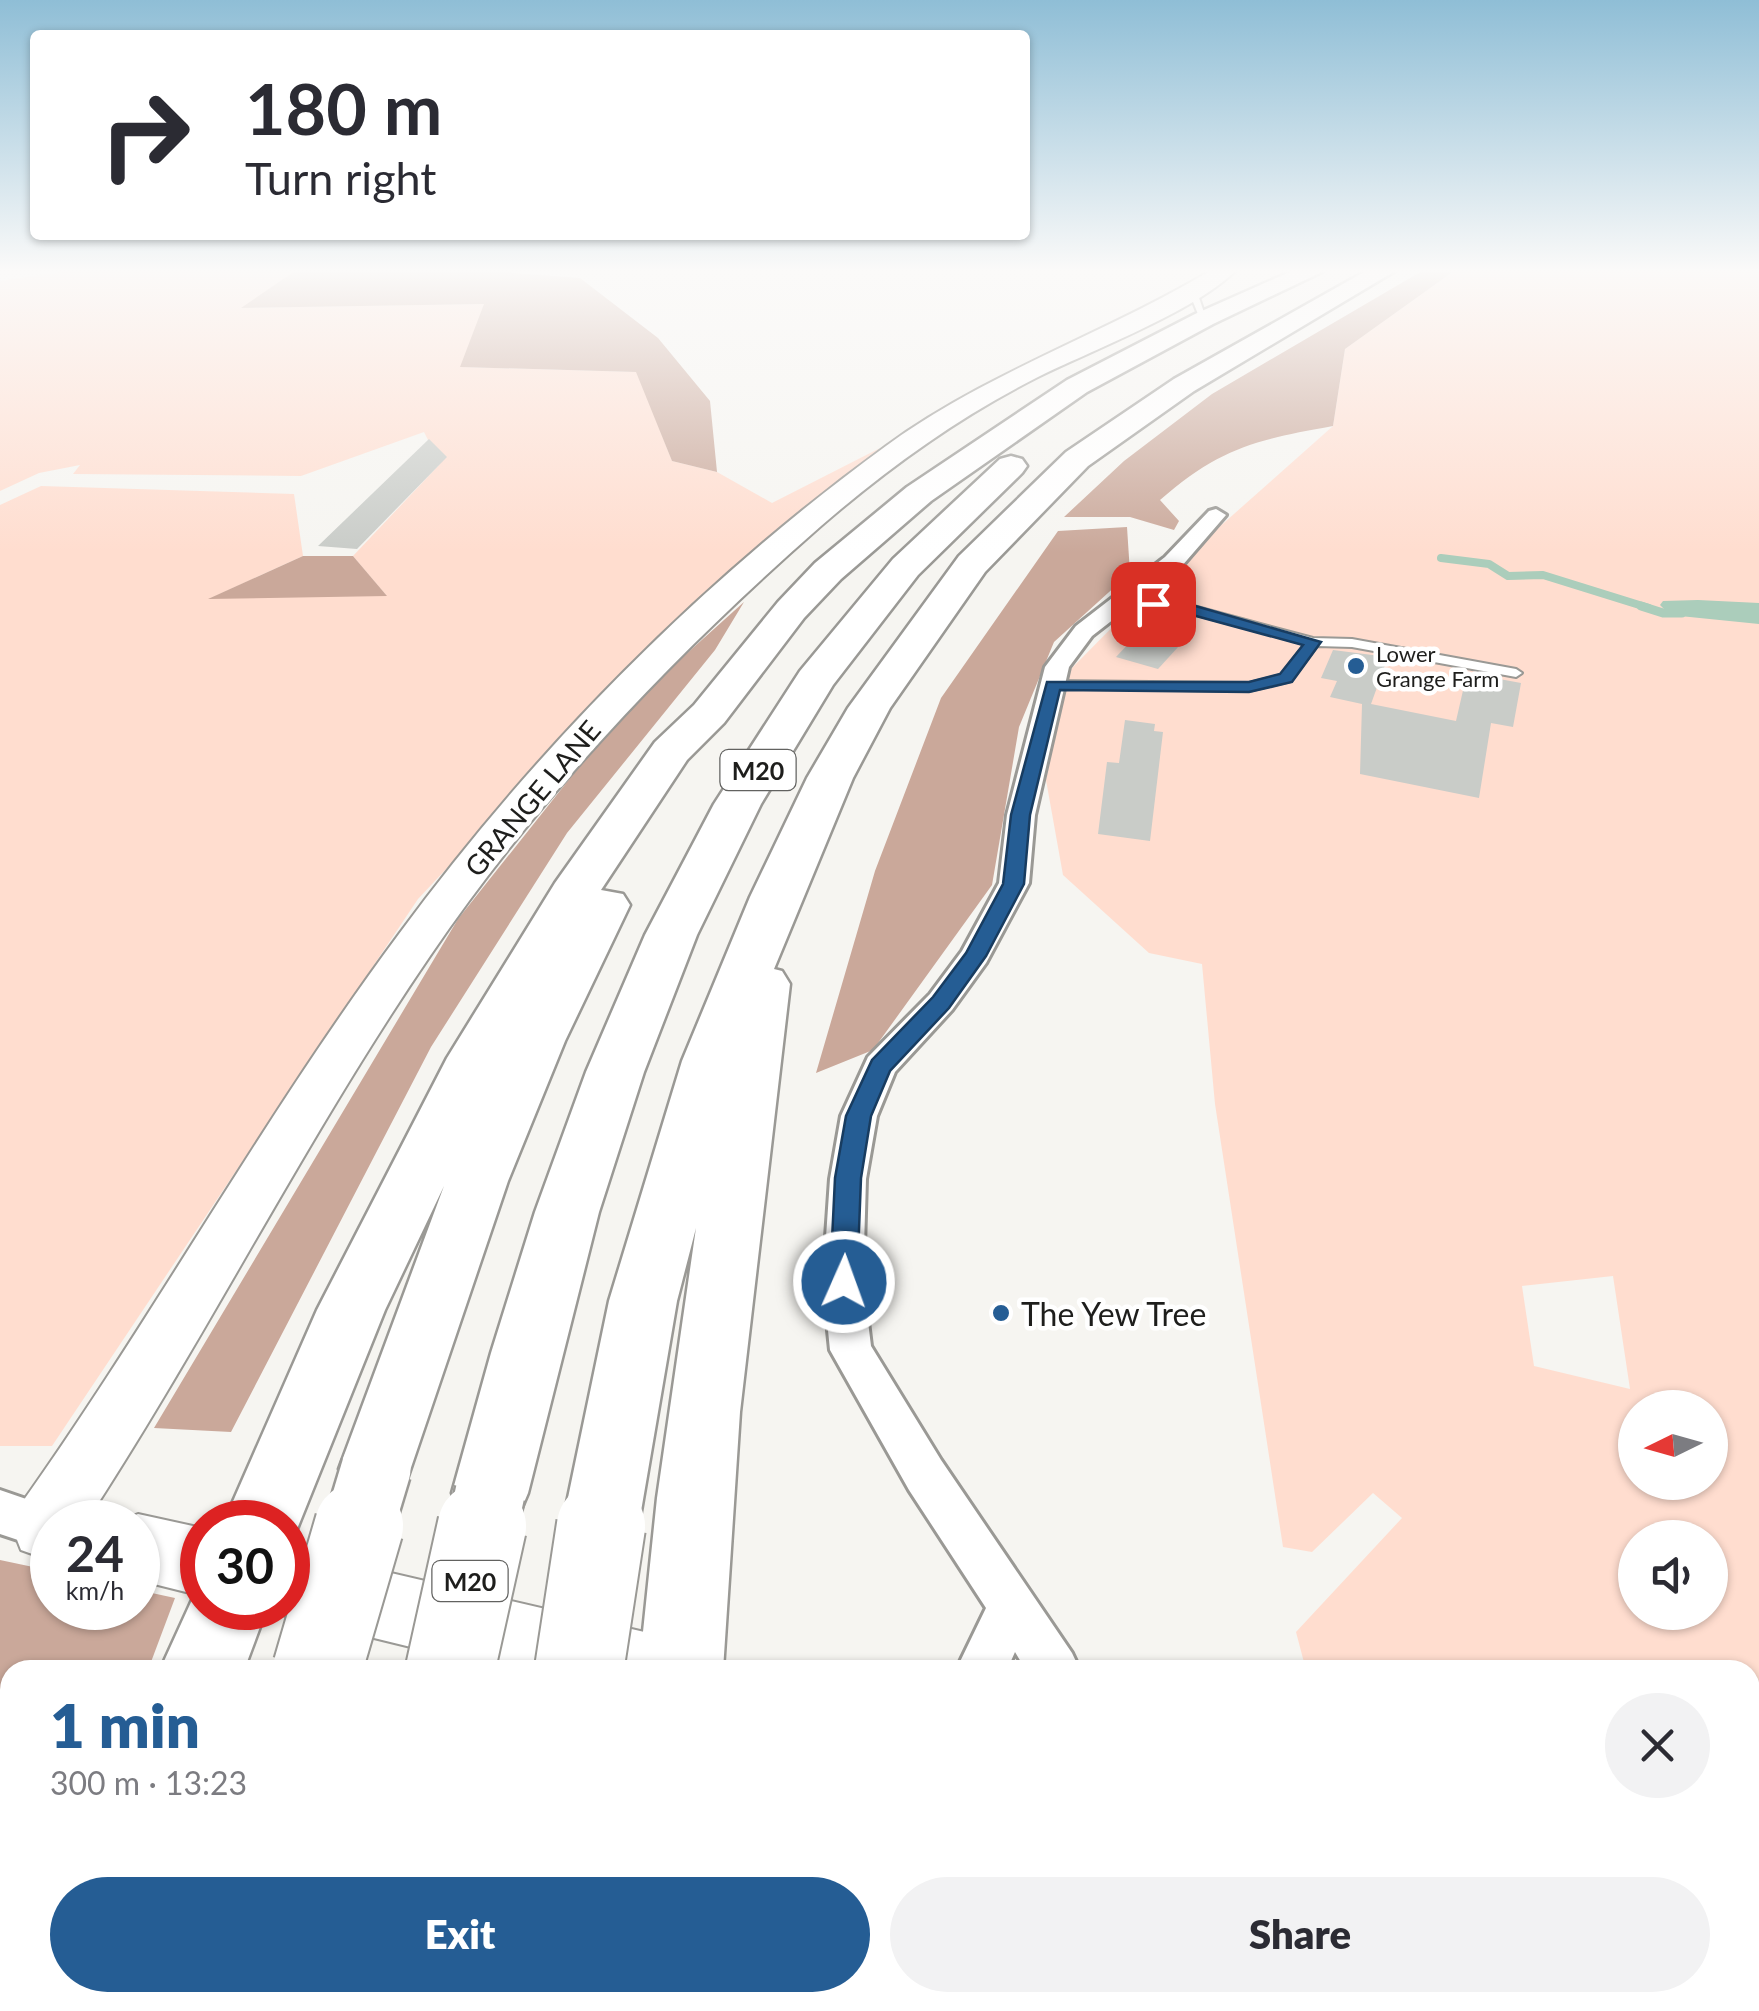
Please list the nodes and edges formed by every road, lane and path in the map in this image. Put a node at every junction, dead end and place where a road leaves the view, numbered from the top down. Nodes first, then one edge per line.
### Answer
1 (1041, 365) edge
2 (1106, 365) edge
3 (1158, 365) edge
4 (1220, 365) edge
5 (1216, 515) dead end
6 (1114, 606) junction
7 (1313, 642) junction
8 (1516, 673) dead end
9 (1053, 685) junction
10 (708, 714) junction
11 (775, 897) junction
12 (53, 1500) edge
13 (271, 1500) edge
14 (310, 1587) edge
15 (1012, 1606) junction
16 (219, 1630) edge
17 (206, 1660) edge
18 (320, 1660) edge
19 (452, 1660) edge
20 (581, 1660) edge
21 (612, 1660) edge
22 (681, 1660) edge
23 (986, 1660) edge
24 (1049, 1660) edge

1 - 12 street, GRANGE LANE
2 - 10 highway, M20
3 - 19 highway, M20, bridge
4 - 11 highway, M20
5 - 6 street
6 - 7 lane
6 - 9 street
7 - 8 lane
7 - 9 lane
9 - 15 street
10 - 13 highway, M20
10 - 18 highway, M20, bridge
11 - 20 highway, M20, bridge
11 - 22 highway, M20
14 - 21 street
15 - 23 street
15 - 24 street
16 - 17 highway

